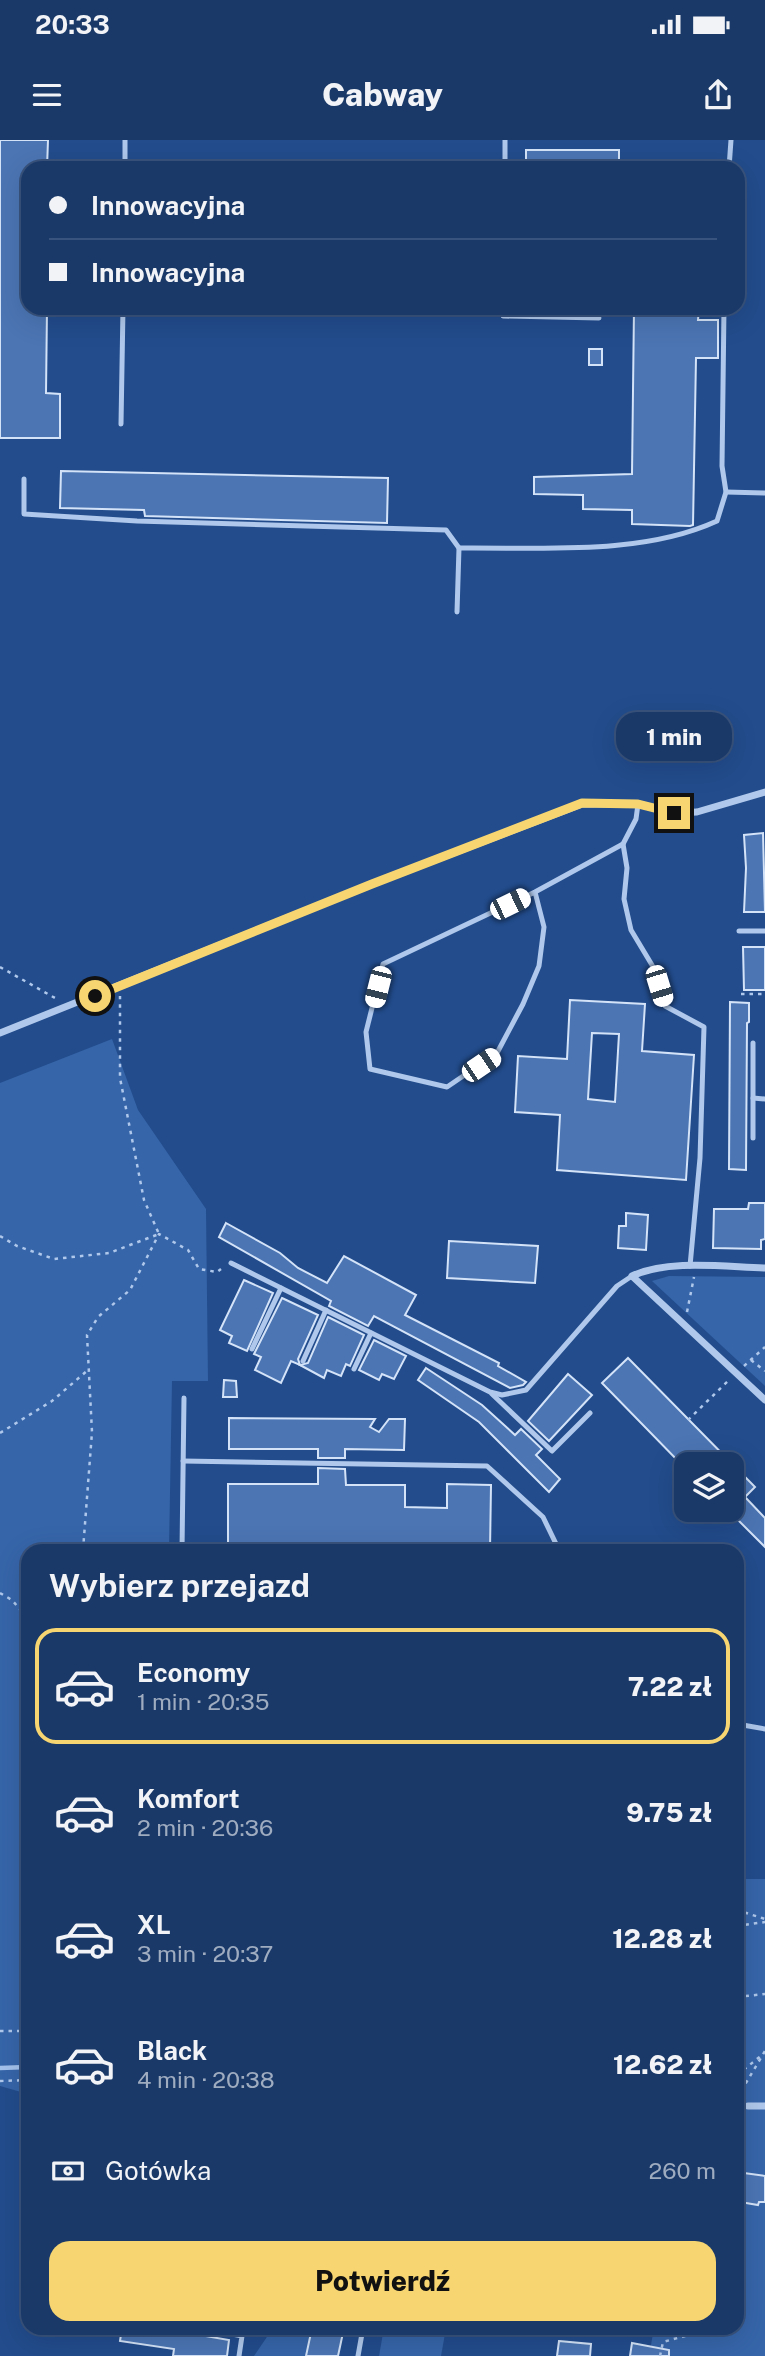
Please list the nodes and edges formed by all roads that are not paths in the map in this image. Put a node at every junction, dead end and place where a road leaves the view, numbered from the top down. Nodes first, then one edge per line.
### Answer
1 (125, 140) edge
2 (505, 140) edge
3 (731, 140) edge
4 (125, 161) edge
5 (505, 161) edge
6 (730, 161) edge
7 (123, 315) edge
8 (503, 315) edge
9 (724, 315) edge
10 (548, 317) joint
11 (599, 318) dead end
12 (121, 424) dead end
13 (24, 479) dead end
14 (726, 492) junction
15 (765, 493) edge
16 (459, 548) junction
17 (457, 612) dead end
18 (765, 792) edge
19 (638, 804) junction
20 (623, 844) junction
21 (535, 892) junction
22 (739, 931) dead end
23 (765, 931) edge
24 (0, 1033) edge
25 (753, 1043) dead end
26 (753, 1098) junction
27 (765, 1098) edge
28 (753, 1138) dead end
29 (231, 1262) road end
30 (693, 1267) junction
31 (765, 1268) edge
32 (632, 1276) junction
33 (281, 1287) junction
34 (326, 1310) junction
35 (371, 1332) junction
36 (252, 1349) dead end
37 (303, 1361) dead end
38 (354, 1369) dead end
39 (490, 1392) junction
40 (184, 1398) dead end
41 (765, 1400) edge
42 (590, 1413) dead end
43 (183, 1461) junction
44 (182, 1544) edge
45 (556, 1544) edge
46 (744, 1725) edge
47 (765, 1729) edge
48 (748, 2106) dead end
49 (765, 2106) edge
50 (241, 2335) edge
51 (362, 2335) edge
52 (239, 2356) edge
53 (358, 2356) edge

1 - 4 lane
2 - 5 lane
3 - 6 lane
7 - 12 lane
8 - 10 lane
9 - 14 lane
10 - 11 lane
13 - 16 lane
14 - 15 lane
14 - 16 lane
16 - 17 lane
18 - 19 street
19 - 20 lane
19 - 24 street
20 - 21 lane
20 - 30 lane
21 - 21 lane
22 - 23 lane
25 - 26 lane
26 - 27 lane
26 - 28 lane
29 - 33 lane
30 - 31 street
30 - 32 street
32 - 39 lane
32 - 41 street
33 - 34 lane
33 - 36 lane
34 - 35 lane
34 - 37 lane
35 - 38 lane
35 - 39 lane
39 - 42 lane
40 - 43 lane
43 - 44 lane
43 - 45 lane
46 - 47 lane
48 - 49 street
50 - 52 lane
51 - 53 lane

